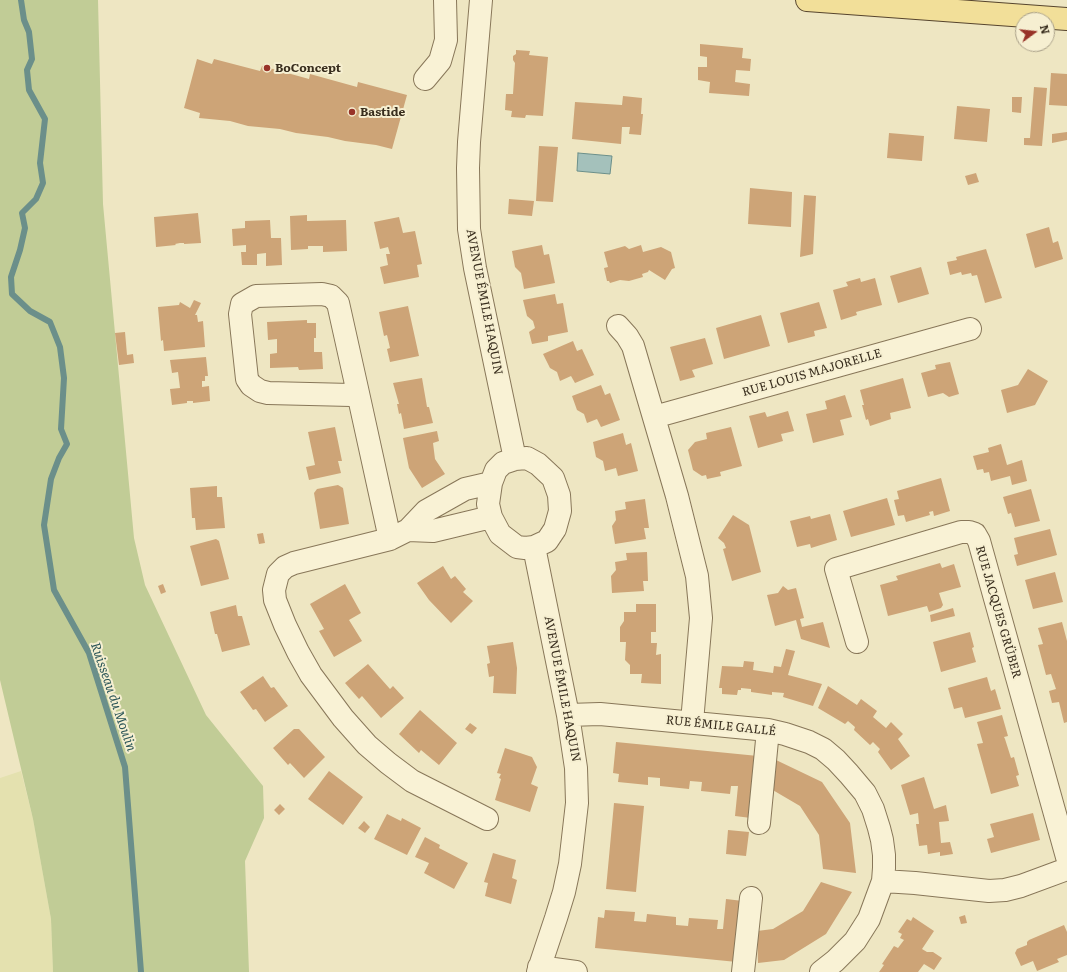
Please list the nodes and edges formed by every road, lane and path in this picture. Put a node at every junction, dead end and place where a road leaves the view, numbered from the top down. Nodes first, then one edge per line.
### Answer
1 (445, 0) edge
2 (481, 0) edge
3 (807, 0) edge
4 (1067, 20) edge
5 (425, 79) dead end
6 (618, 326) dead end
7 (970, 329) dead end
8 (358, 393) junction
9 (654, 418) junction
10 (514, 459) junction
11 (491, 483) junction
12 (491, 517) junction
13 (399, 534) junction
14 (534, 547) junction
15 (857, 642) dead end
16 (568, 715) junction
17 (692, 722) junction
18 (768, 730) junction
19 (487, 819) dead end
20 (759, 823) dead end
21 (1067, 857) edge
22 (1067, 869) edge
23 (882, 881) junction
24 (751, 898) dead end
25 (539, 969) edge
26 (576, 972) edge
27 (744, 972) edge
28 (821, 972) edge

1 - 5 street
2 - 10 street, AVENUE ÉMILE HAQUIN
3 - 4 main road
6 - 9 street
7 - 9 street, RUE LOUIS MAJORELLE
8 - 8 street
8 - 13 street
9 - 17 street
10 - 11 street
10 - 14 street
11 - 12 street
11 - 13 street
12 - 13 street
12 - 14 street
13 - 19 street
14 - 16 street, AVENUE ÉMILE HAQUIN
15 - 21 street, RUE JACQUES GRÜBER
16 - 17 street, RUE ÉMILE GALLÉ
16 - 25 street, AVENUE ÉMILE HAQUIN
17 - 18 street, RUE ÉMILE GALLÉ
18 - 20 street
18 - 23 street, RUE ÉMILE GALLÉ
22 - 23 street
23 - 28 street, RUE ÉMILE GALLÉ
24 - 27 street
25 - 26 street

